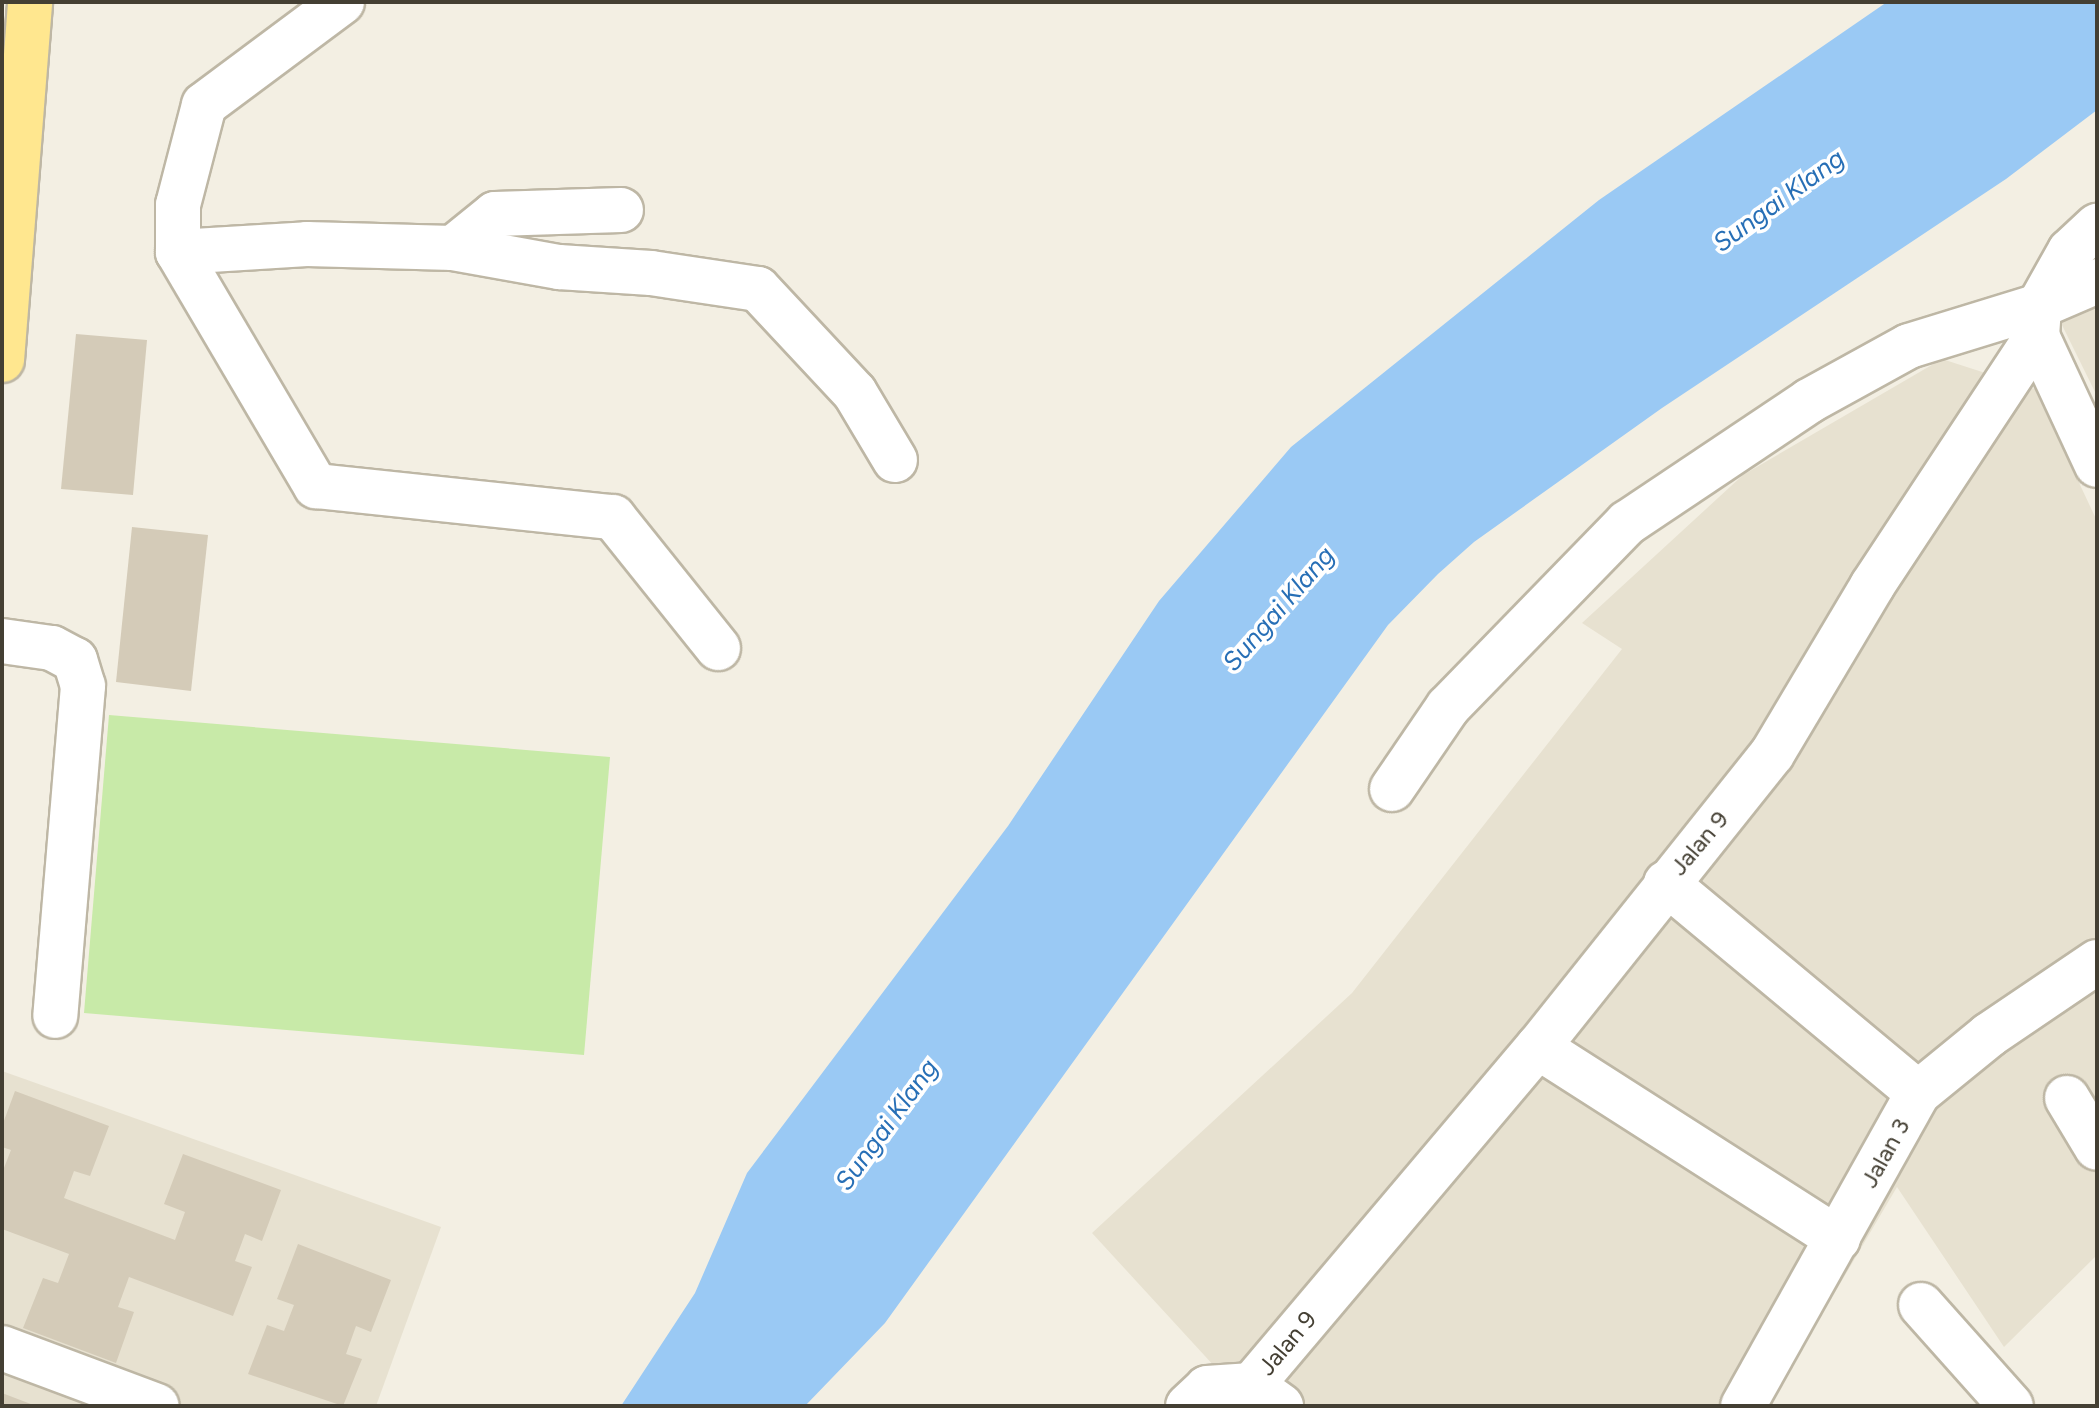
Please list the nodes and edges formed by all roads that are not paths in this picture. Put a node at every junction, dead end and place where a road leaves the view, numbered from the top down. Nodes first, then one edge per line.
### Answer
1 (30, 2) edge
2 (342, 2) edge
3 (621, 210) dead end
4 (2097, 226) edge
5 (453, 248) junction
6 (178, 252) junction
7 (2097, 281) edge
8 (2038, 321) junction
9 (2, 360) edge
10 (2096, 459) edge
11 (895, 460) dead end
12 (2, 641) edge
13 (718, 648) dead end
14 (1392, 789) dead end
15 (1666, 883) junction
16 (2097, 962) edge
17 (55, 1016) dead end
18 (1538, 1047) junction
19 (1918, 1093) junction
20 (2067, 1098) dead end
21 (2097, 1148) edge
22 (1838, 1239) junction
23 (1921, 1305) dead end
24 (2, 1348) edge
25 (1267, 1396) edge
26 (157, 1406) edge
27 (1188, 1406) edge
28 (1743, 1406) edge
29 (2011, 1406) edge

1 - 9 main road
2 - 6 street
3 - 5 street
4 - 8 street, Jalan 9
5 - 6 street
5 - 11 street
6 - 13 street
7 - 8 street
8 - 10 street
8 - 14 street
8 - 15 street, Jalan 9
12 - 17 street
15 - 18 street, Jalan 9
15 - 19 street
16 - 19 street, Jalan 3
18 - 22 street
18 - 25 street, Jalan 9
19 - 22 street, Jalan 3
20 - 21 street
22 - 28 street, Jalan 3
23 - 29 street
24 - 26 street
25 - 27 street

